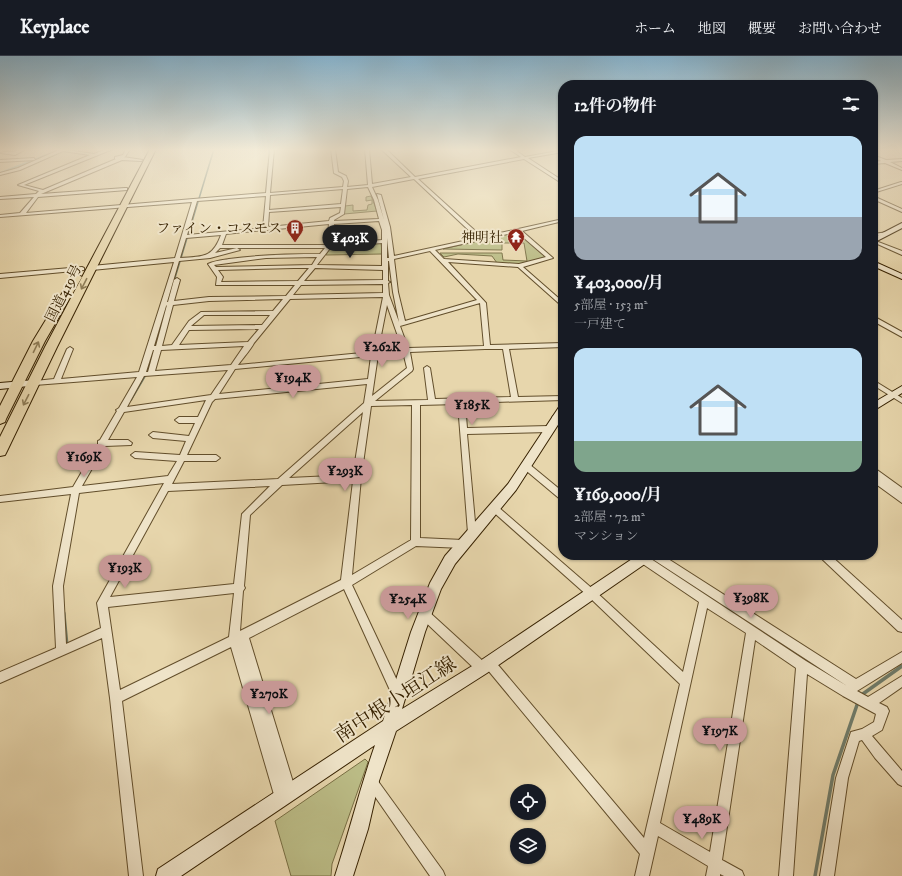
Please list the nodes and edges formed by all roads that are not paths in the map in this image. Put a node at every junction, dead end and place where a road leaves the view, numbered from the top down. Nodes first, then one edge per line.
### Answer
1 (29, 187) edge
2 (52, 187) edge
3 (131, 187) edge
4 (269, 187) edge
5 (355, 187) edge
6 (373, 187) edge
7 (374, 187) edge
8 (424, 187) edge
9 (888, 187) edge
10 (345, 188) junction
11 (124, 189) joint
12 (878, 190) edge
13 (43, 191) junction
14 (268, 194) junction
15 (37, 196) junction
16 (0, 198) edge
17 (878, 199) edge
18 (197, 200) junction
19 (343, 205) junction
20 (120, 206) junction
21 (268, 211) junction
22 (902, 211) edge
23 (22, 214) junction
24 (0, 216) edge
25 (381, 220) junction
26 (558, 221) edge
27 (331, 222) junction
28 (902, 225) edge
29 (265, 230) junction
30 (518, 230) junction
31 (331, 232) junction
32 (356, 232) dead end
33 (224, 233) junction
34 (187, 237) junction
35 (878, 237) edge
36 (481, 239) junction
37 (384, 241) junction
38 (878, 241) edge
39 (242, 246) junction
40 (328, 246) junction
41 (219, 247) junction
42 (432, 250) junction
43 (224, 253) junction
44 (902, 253) edge
45 (206, 256) junction
46 (321, 256) junction
47 (180, 259) junction
48 (392, 259) junction
49 (385, 260) junction
50 (443, 260) junction
51 (227, 261) junction
52 (211, 264) junction
53 (878, 265) edge
54 (519, 266) junction
55 (313, 267) junction
56 (87, 268) junction
57 (386, 268) junction
58 (215, 269) junction
59 (0, 276) edge
60 (902, 277) edge
61 (387, 282) junction
62 (300, 283) junction
63 (386, 295) junction
64 (288, 298) junction
65 (558, 301) edge
66 (482, 302) junction
67 (167, 303) junction
68 (276, 312) junction
69 (878, 317) edge
70 (878, 321) edge
71 (400, 324) junction
72 (264, 327) junction
73 (187, 328) junction
74 (902, 330) edge
75 (902, 335) edge
76 (251, 344) junction
77 (558, 345) edge
78 (176, 346) junction
79 (506, 347) junction
80 (154, 348) junction
81 (487, 348) junction
82 (70, 349) dead end
83 (406, 350) junction
84 (374, 352) junction
85 (232, 367) junction
86 (427, 368) dead end
87 (147, 374) junction
88 (57, 381) junction
89 (370, 381) junction
90 (35, 383) junction
91 (18, 384) junction
92 (878, 385) edge
93 (0, 386) edge
94 (902, 389) edge
95 (893, 395) junction
96 (213, 397) junction
97 (558, 398) edge
98 (516, 400) junction
99 (432, 401) junction
100 (461, 401) junction
101 (902, 401) edge
102 (416, 403) junction
103 (367, 404) junction
104 (878, 405) edge
105 (121, 410) junction
106 (0, 419) edge
107 (179, 420) dead end
108 (200, 420) junction
109 (558, 420) edge
110 (463, 431) junction
111 (153, 435) dead end
112 (191, 439) junction
113 (104, 443) junction
114 (128, 443) dead end
115 (0, 451) edge
116 (135, 455) dead end
117 (182, 458) junction
118 (216, 458) dead end
119 (526, 466) junction
120 (878, 474) edge
121 (357, 478) junction
122 (278, 482) junction
123 (878, 482) edge
124 (168, 483) junction
125 (76, 489) junction
126 (558, 493) edge
127 (902, 493) edge
128 (0, 499) edge
129 (902, 500) edge
130 (494, 508) junction
131 (468, 538) junction
132 (415, 542) junction
133 (639, 560) edge
134 (650, 560) edge
135 (651, 560) edge
136 (829, 560) edge
137 (346, 583) junction
138 (240, 588) junction
139 (592, 594) junction
140 (704, 601) junction
141 (102, 603) junction
142 (424, 614) junction
143 (902, 626) edge
144 (106, 631) junction
145 (751, 632) junction
146 (239, 637) junction
147 (61, 651) junction
148 (902, 657) edge
149 (486, 665) junction
150 (802, 665) junction
151 (0, 678) edge
152 (902, 681) edge
153 (685, 682) junction
154 (851, 690) junction
155 (398, 695) junction
156 (116, 698) junction
157 (868, 703) junction
158 (390, 726) junction
159 (864, 734) junction
160 (371, 780) junction
161 (902, 780) edge
162 (286, 795) junction
163 (653, 826) junction
164 (648, 853) junction
165 (715, 863) junction
166 (136, 876) edge
167 (165, 876) edge
168 (344, 876) edge
169 (438, 876) edge
170 (642, 876) edge
171 (713, 876) edge
172 (737, 876) edge
173 (786, 876) edge
174 (827, 876) edge

1 - 13 street
2 - 13 street
3 - 20 highway, 国道419号
4 - 14 street
5 - 10 street
6 - 25 street
7 - 48 street
8 - 36 street
9 - 12 street
10 - 14 street
10 - 19 street
11 - 15 street
11 - 20 highway, 国道419号
13 - 15 street
14 - 18 street
14 - 21 street
15 - 16 street
15 - 23 street
17 - 22 street
18 - 20 street
18 - 34 street
19 - 21 street
19 - 27 street
20 - 23 street
20 - 56 highway, 国道419号
21 - 29 street
23 - 24 street
25 - 27 street
25 - 37 street
26 - 30 street
27 - 29 street
27 - 31 street
28 - 35 street
29 - 33 street
30 - 36 street
30 - 54 street
31 - 32 street
31 - 40 street
33 - 34 street
33 - 41 street
34 - 47 street
36 - 42 street
37 - 40 street
37 - 49 street
38 - 44 street
39 - 40 street
39 - 41 street
39 - 43 street
40 - 46 street
41 - 45 street
42 - 48 street
42 - 50 street
43 - 45 street
43 - 51 street
45 - 47 street
45 - 52 street
46 - 51 street
46 - 55 street
47 - 56 street
47 - 67 street
48 - 49 street
48 - 71 street
49 - 57 street
50 - 54 street
50 - 66 street
51 - 52 street
52 - 58 street
53 - 60 street
54 - 65 street
55 - 57 street
55 - 58 street
55 - 62 street
56 - 59 street
56 -> 90 highway, 国道419号
91 -> 56 highway, 国道419号
57 - 61 street
58 - 62 street
61 - 62 street
61 - 63 street
62 - 64 street
63 - 64 street
63 - 71 street
63 - 84 street
64 - 67 street
64 - 68 street
66 - 71 street
66 - 81 street
67 - 80 street
68 - 72 street
68 - 73 street
69 - 74 street
70 - 75 street
71 - 83 street
72 - 73 street
72 - 76 street
73 - 78 street
76 - 78 street
76 - 85 street
77 - 79 street
78 - 80 street
79 - 81 street
79 - 98 street
80 - 87 street
81 - 83 street
82 - 88 street
83 - 84 street
83 - 103 street
84 - 85 street
84 - 89 street
85 - 87 street
85 - 96 street
86 - 99 street
87 - 88 street
87 - 105 street
88 - 90 street
89 - 96 street
89 - 103 street
90 - 91 street
90 -> 115 highway, 国道419号
91 - 93 street
91 - 106 highway, 国道419号
92 - 95 street
94 - 95 street
95 - 101 street
95 - 104 street
96 - 105 street
96 - 108 street
97 - 98 street
98 - 100 street
99 - 100 street
99 - 102 street
100 - 110 street
102 - 103 street
102 - 132 street
103 - 121 street
103 - 122 street
105 - 113 street
107 - 108 street
108 - 112 street
109 - 110 street
109 - 119 street
110 - 131 street
111 - 112 street
112 - 117 street
113 - 114 street
113 - 125 street
116 - 117 street
117 - 118 street
117 - 124 street
119 - 126 street
119 - 130 street
120 - 127 street
121 - 122 street
121 - 137 street
122 - 124 street
122 - 138 street
123 - 129 street
124 - 125 street
124 - 141 street
125 - 128 street
125 - 147 street
130 - 131 street
130 - 139 street
131 - 132 street
131 - 142 street
132 - 137 street
133 - 139 street, 南中根小垣江線
134 - 140 street
135 - 154 street
136 - 143 street
137 - 146 street
137 - 155 street
138 - 141 street
138 - 146 street
139 - 149 street, 南中根小垣江線
139 - 153 street
140 - 145 street
140 - 153 street
141 - 144 street
142 - 149 street
142 - 155 street
144 - 147 street
144 - 156 street
145 - 150 street
145 - 165 street
146 - 156 street
146 - 162 street
147 - 151 street
148 - 154 street
149 - 158 street, 南中根小垣江線
149 - 164 street
150 - 154 street
150 - 173 street
152 - 157 street
153 - 163 street
154 - 157 street
155 - 158 street
156 - 166 street
157 - 159 street
158 - 160 street
158 - 162 street, 南中根小垣江線
159 - 161 street
159 - 174 street
160 - 168 street
160 - 169 street
162 - 167 street, 南中根小垣江線
163 - 164 street
163 - 165 street
164 - 170 street
165 - 171 street
165 - 172 street

